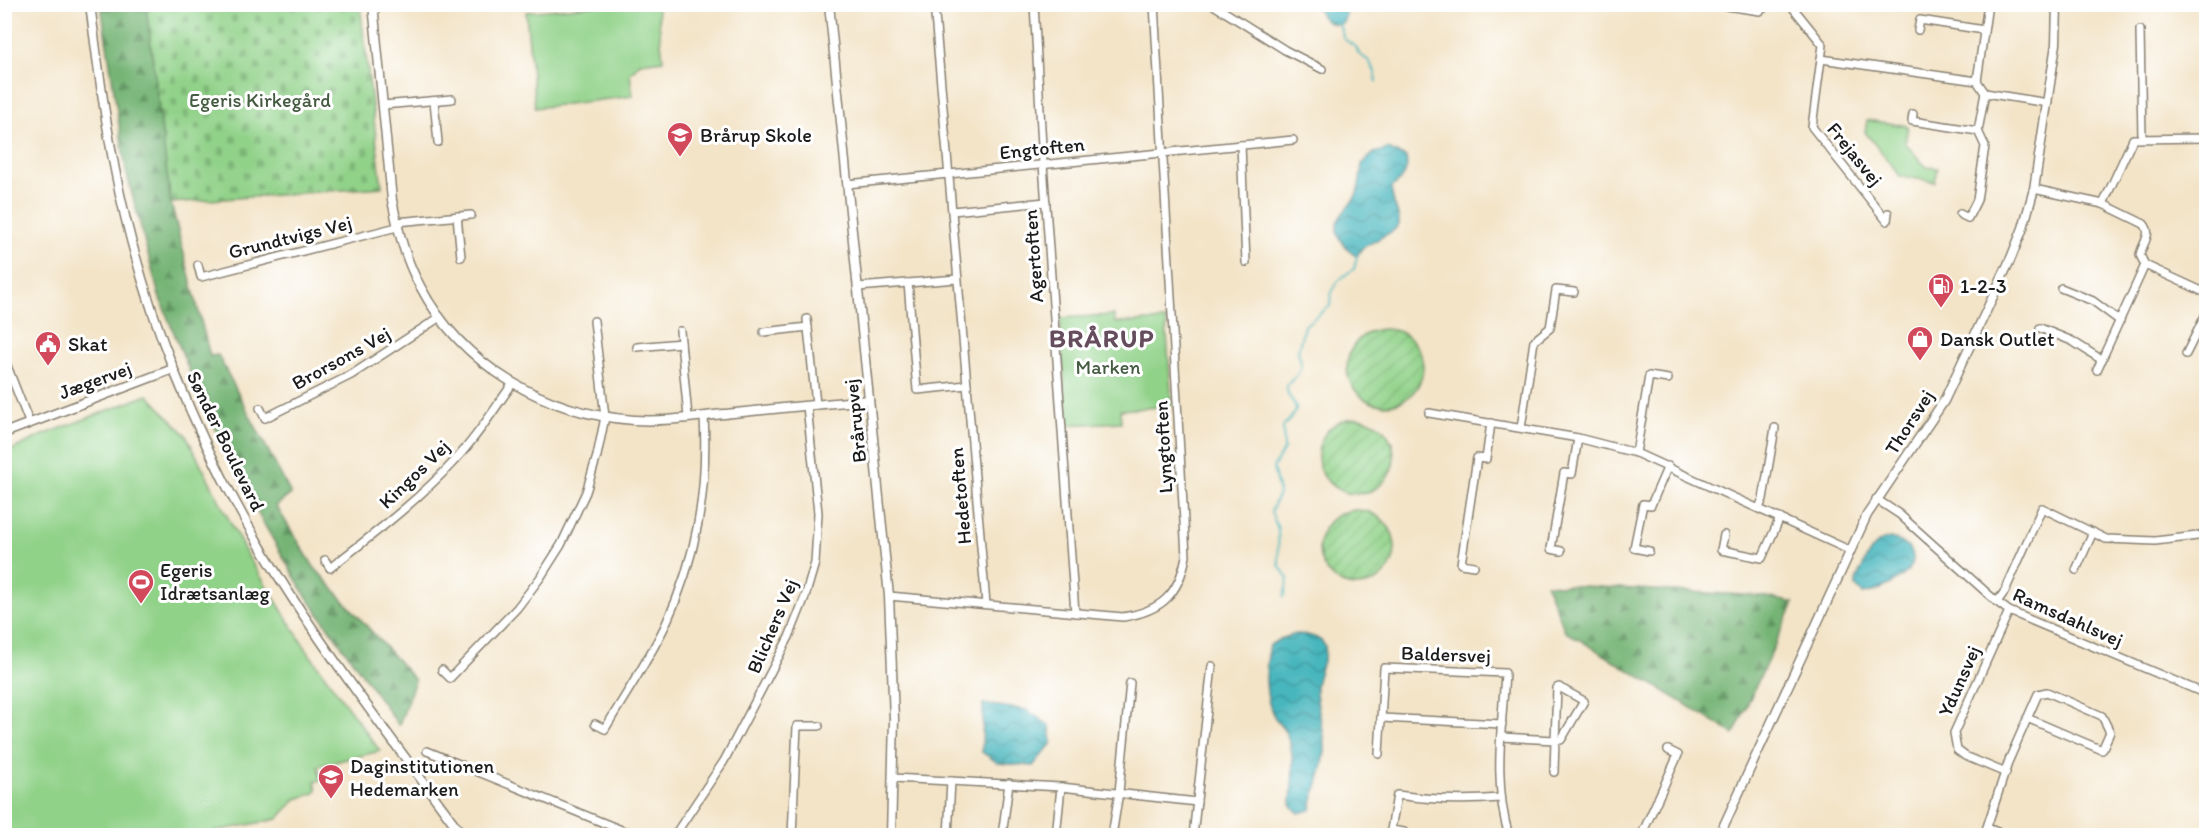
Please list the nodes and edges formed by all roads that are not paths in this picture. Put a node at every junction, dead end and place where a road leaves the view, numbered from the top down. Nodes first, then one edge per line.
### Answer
1 (90, 4) edge
2 (394, 4) edge
3 (829, 4) edge
4 (934, 4) edge
5 (1034, 4) edge
6 (1154, 4) edge
7 (1212, 4) edge
8 (1713, 4) edge
9 (1769, 4) edge
10 (1790, 4) edge
11 (1988, 4) edge
12 (2057, 4) edge
13 (373, 6) edge
14 (1918, 30) dead end
15 (1984, 30) junction
16 (2140, 30) dead end
17 (1821, 59) junction
18 (1322, 69) dead end
19 (1977, 81) junction
20 (1985, 93) junction
21 (452, 99) dead end
22 (434, 101) junction
23 (2048, 103) junction
24 (383, 105) junction
25 (1913, 114) dead end
26 (1978, 131) junction
27 (2142, 138) junction
28 (2206, 138) edge
29 (1293, 140) dead end
30 (438, 142) dead end
31 (1240, 145) junction
32 (1163, 153) junction
33 (1043, 164) junction
34 (950, 173) junction
35 (847, 184) junction
36 (2034, 189) junction
37 (1046, 202) junction
38 (2103, 204) junction
39 (952, 211) junction
40 (1888, 213) dead end
41 (1960, 214) dead end
42 (471, 215) dead end
43 (457, 216) junction
44 (397, 224) junction
45 (461, 257) dead end
46 (1246, 262) dead end
47 (198, 265) dead end
48 (2145, 265) junction
49 (957, 279) junction
50 (908, 283) junction
51 (858, 287) junction
52 (2061, 288) dead end
53 (1574, 292) dead end
54 (2206, 293) edge
55 (2206, 314) edge
56 (440, 317) junction
57 (594, 321) dead end
58 (2120, 321) junction
59 (2040, 328) dead end
60 (680, 331) dead end
61 (764, 332) dead end
62 (681, 343) junction
63 (637, 347) dead end
64 (2186, 354) dead end
65 (4, 358) edge
66 (2102, 360) junction
67 (173, 369) junction
68 (2097, 370) dead end
69 (1668, 379) dead end
70 (513, 383) junction
71 (967, 385) junction
72 (869, 400) junction
73 (812, 405) junction
74 (260, 408) dead end
75 (1429, 413) dead end
76 (704, 416) junction
77 (605, 417) junction
78 (688, 417) junction
79 (29, 422) junction
80 (1491, 423) junction
81 (1521, 428) junction
82 (1775, 428) dead end
83 (4, 433) edge
84 (1578, 438) junction
85 (1636, 453) junction
86 (1668, 466) junction
87 (1876, 499) junction
88 (1759, 508) junction
89 (1780, 518) junction
90 (2093, 532) junction
91 (1724, 535) dead end
92 (2206, 535) edge
93 (1849, 550) junction
94 (1561, 551) dead end
95 (1648, 551) dead end
96 (325, 560) dead end
97 (1474, 566) dead end
98 (2076, 570) dead end
99 (889, 596) junction
100 (1996, 602) junction
101 (986, 604) junction
102 (2009, 611) junction
103 (1075, 613) junction
104 (1212, 666) dead end
105 (442, 670) dead end
106 (1131, 683) dead end
107 (2206, 694) edge
108 (1381, 718) junction
109 (2027, 718) junction
110 (596, 724) dead end
111 (1502, 724) junction
112 (819, 726) dead end
113 (1501, 737) junction
114 (1555, 740) junction
115 (1668, 750) dead end
116 (427, 751) dead end
117 (1379, 754) dead end
118 (1554, 772) dead end
119 (2006, 772) junction
120 (893, 778) junction
121 (951, 781) junction
122 (1010, 783) junction
123 (1061, 786) junction
124 (1119, 792) junction
125 (1500, 798) junction
126 (1197, 802) junction
127 (1404, 832) dead end
128 (1985, 832) edge
129 (463, 836) edge
130 (636, 836) edge
131 (674, 836) edge
132 (792, 836) edge
133 (891, 836) edge
134 (948, 836) edge
135 (1002, 836) edge
136 (1056, 836) edge
137 (1112, 836) edge
138 (1193, 836) edge
139 (1509, 836) edge
140 (1641, 836) edge
141 (1719, 836) edge
142 (2008, 836) edge

1 - 67 street, Sønder Boulevard
2 - 13 street
3 - 35 street, Brårupvej
4 - 34 street, Hedetoften
5 - 33 street, Agertoften
6 - 32 street, Lyngtoften
7 - 18 street
8 - 9 street
10 - 17 street, Frejasvej
11 - 15 street
12 - 23 street, Thorsvej
13 - 24 street
14 - 15 street
15 - 19 street
16 - 27 street
17 - 19 street
17 - 40 street, Frejasvej
19 - 20 street
20 - 23 street
20 - 26 street
21 - 22 street
22 - 24 street
22 - 30 street
23 - 36 street, Thorsvej
24 - 44 street
25 - 26 street
26 - 41 street
27 - 28 street
27 - 38 street
29 - 31 street, Engtoften
31 - 32 street, Engtoften
31 - 46 street
32 - 33 street, Engtoften
32 - 103 street, Lyngtoften
33 - 34 street, Engtoften
33 - 37 street, Agertoften
34 - 35 street, Engtoften
34 - 39 street, Hedetoften
35 - 51 street, Brårupvej
36 - 38 street
36 - 87 street, Thorsvej
37 - 39 street
37 - 103 street, Agertoften
38 - 48 street
39 - 49 street, Hedetoften
42 - 43 street
43 - 44 street
43 - 45 street
44 - 47 street, Grundtvigs Vej
44 - 56 street
48 - 54 street
48 - 58 street
49 - 50 street
49 - 71 street, Hedetoften
50 - 51 street
50 - 71 street
51 - 72 street, Brårupvej
52 - 58 street
53 - 81 street
55 - 64 street
56 - 70 street
56 - 74 street, Brorsons Vej
57 - 77 street
58 - 66 street
59 - 66 street
60 - 62 street
61 - 73 street, Blichers Vej
62 - 63 street
62 - 78 street
65 - 79 street
66 - 68 street
67 - 79 street, Jægervej
67 - 129 street, Sønder Boulevard
69 - 85 street
70 - 77 street
70 - 96 street, Kingos Vej
71 - 101 street, Hedetoften
72 - 73 street
72 - 99 street, Brårupvej
73 - 76 street
73 - 131 street, Blichers Vej
75 - 80 street
76 - 78 street
76 - 110 street
77 - 78 street
77 - 105 street
79 - 83 street, Jægervej
80 - 81 street
80 - 97 street
81 - 84 street
82 - 88 street
84 - 85 street
84 - 94 street
85 - 86 street
86 - 88 street
86 - 95 street
87 - 93 street, Thorsvej
87 - 100 street, Ramsdahlsvej
88 - 89 street
89 - 91 street
89 - 93 street
90 - 92 street
90 - 98 street
90 - 100 street
93 - 141 street, Thorsvej
99 - 101 street, Lyngtoften
99 - 120 street, Brårupvej
100 - 102 street, Ramsdahlsvej
101 - 103 street, Lyngtoften
102 - 107 street, Ramsdahlsvej
102 - 119 street, Ydunsvej
104 - 126 street
106 - 124 street
108 - 111 street
108 - 111 street, Baldersvej
108 - 117 street, Baldersvej
109 - 109 street
109 - 119 street
111 - 113 street, Baldersvej
112 - 132 street
113 - 114 street
113 - 125 street, Baldersvej
114 - 114 street
114 - 118 street
115 - 140 street
116 - 130 street
119 - 128 street
120 - 121 street
120 - 133 street, Brårupvej
121 - 122 street
121 - 134 street
122 - 123 street
122 - 135 street
123 - 124 street
123 - 136 street
124 - 126 street
124 - 137 street
125 - 127 street
125 - 139 street, Baldersvej
126 - 138 street
128 - 142 street

